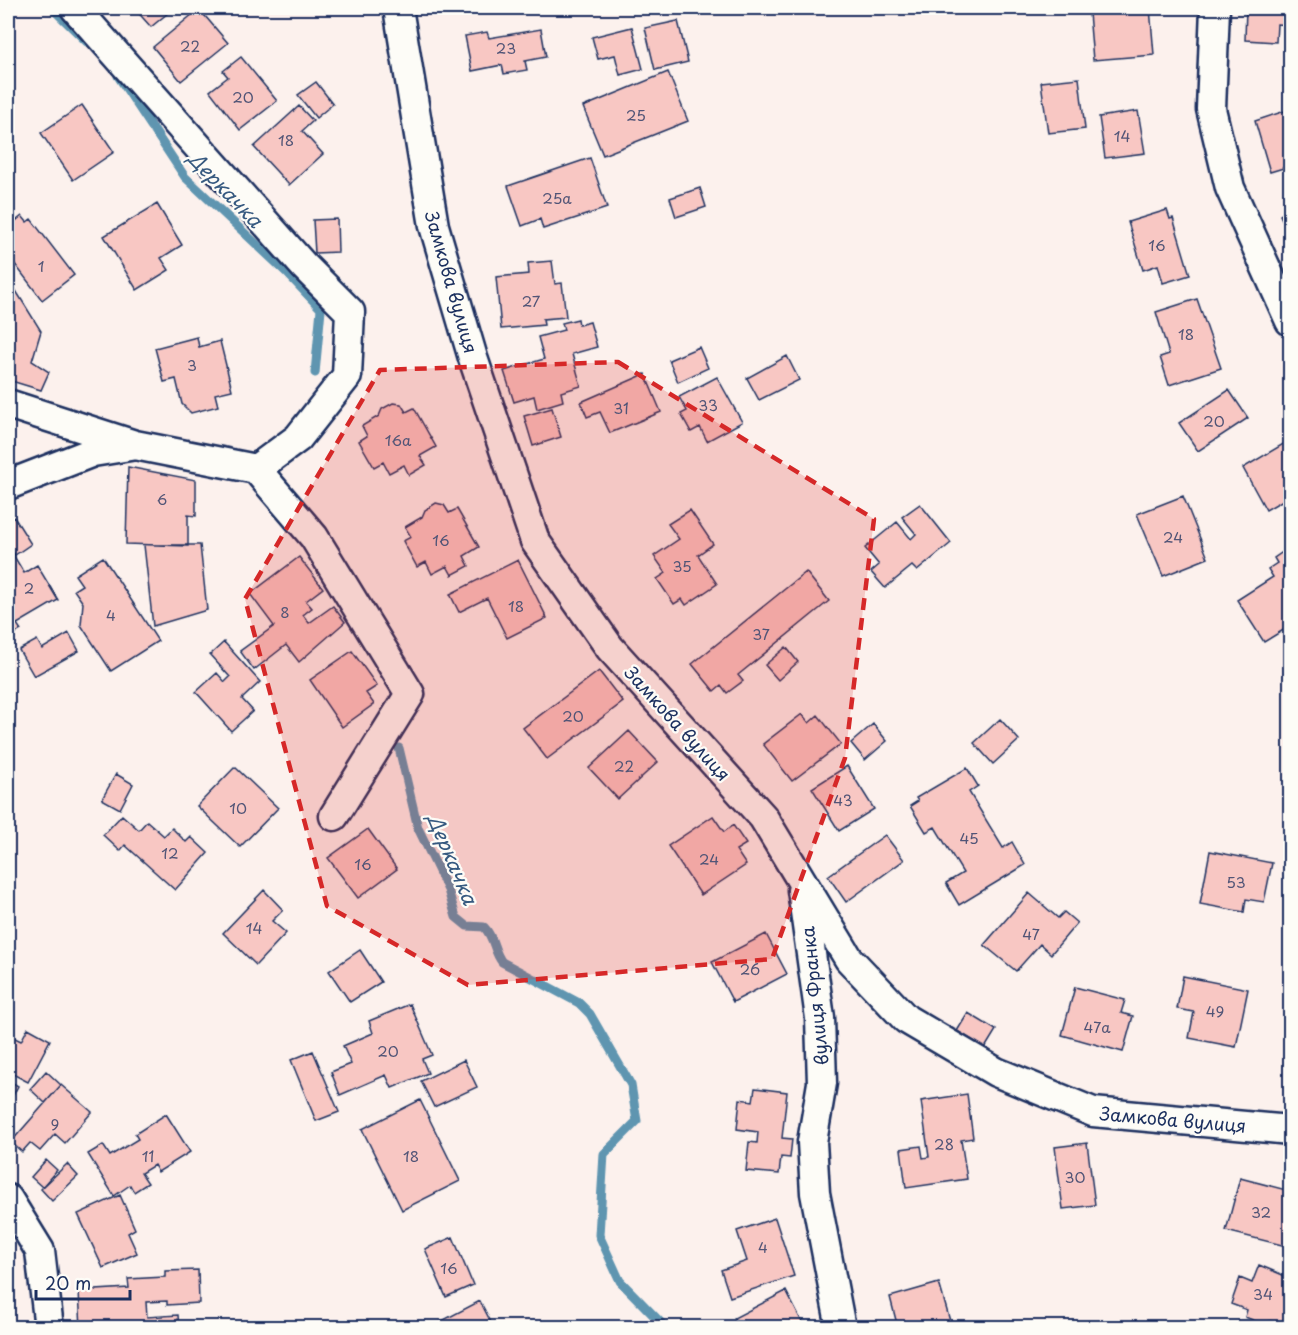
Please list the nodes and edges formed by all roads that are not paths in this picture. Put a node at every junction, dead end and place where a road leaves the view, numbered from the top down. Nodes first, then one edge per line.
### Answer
1 (75, 8) edge
2 (398, 8) edge
3 (1215, 8) edge
4 (1290, 321) edge
5 (8, 404) edge
6 (135, 445) junction
7 (256, 469) junction
8 (8, 485) edge
9 (334, 816) dead end
10 (800, 876) junction
11 (1290, 1130) edge
12 (8, 1199) edge
13 (49, 1328) edge
14 (841, 1328) edge

1 - 7 street
2 - 10 street, Замкова вулиця
3 - 4 street
5 - 6 street
6 - 7 street
6 - 8 street
7 - 9 street
10 - 11 street, Замкова вулиця
10 - 14 street, вулиця Франка
12 - 13 street

